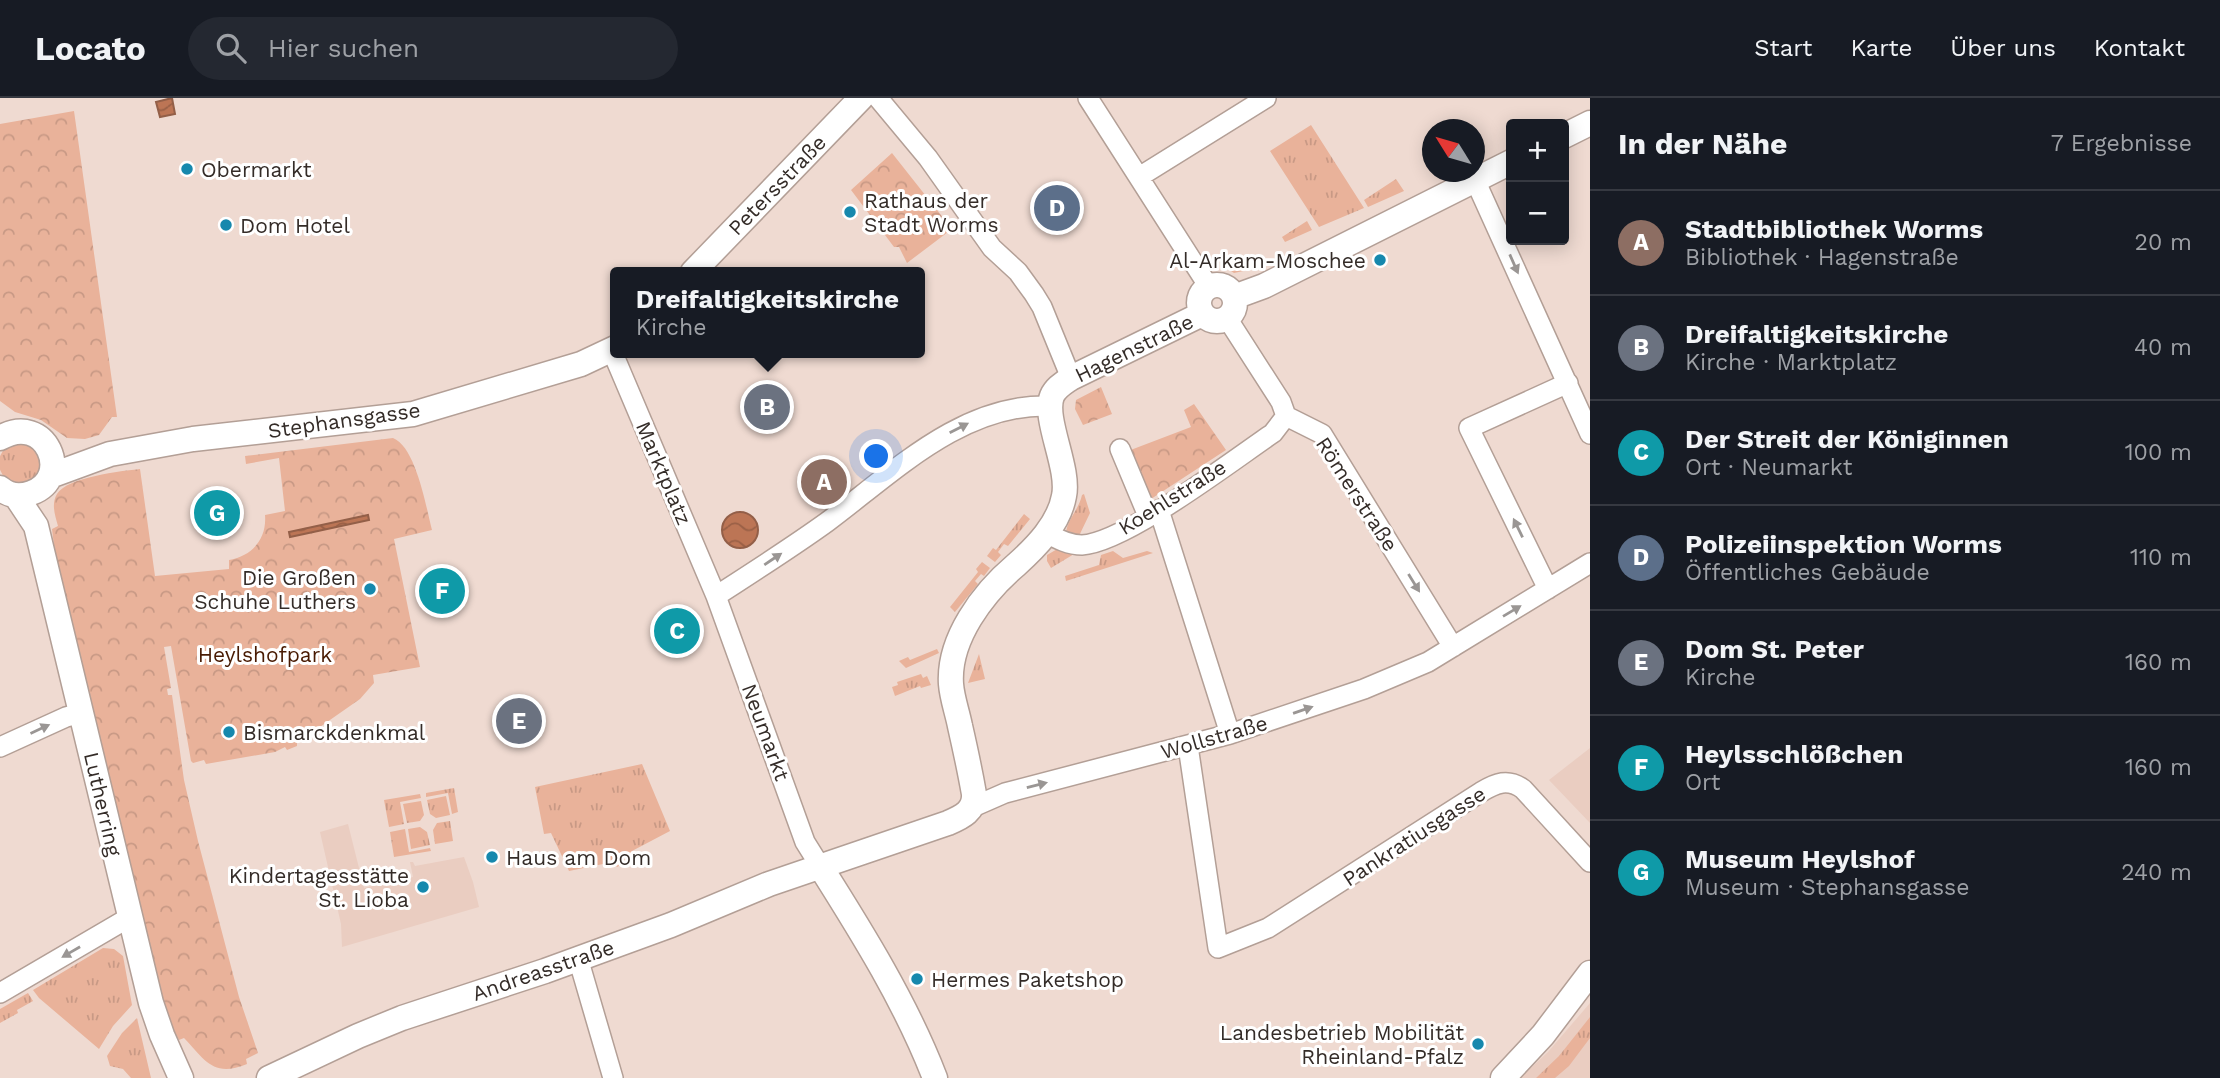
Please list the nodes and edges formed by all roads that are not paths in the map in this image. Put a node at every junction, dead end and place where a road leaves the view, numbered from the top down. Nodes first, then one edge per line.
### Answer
1 (862, 98) edge
2 (878, 98) edge
3 (1088, 98) edge
4 (1266, 98) edge
5 (1590, 123) edge
6 (1569, 134) edge
7 (1506, 164) edge
8 (1485, 175) edge
9 (1139, 177) junction
10 (1471, 182) edge
11 (1476, 182) edge
12 (698, 267) edge
13 (1209, 287) junction
14 (1231, 308) junction
15 (1202, 314) junction
16 (610, 350) edge
17 (617, 358) edge
18 (1071, 379) junction
19 (1568, 383) junction
20 (1050, 405) junction
21 (1286, 416) junction
22 (3, 432) edge
23 (1590, 434) edge
24 (1120, 449) dead end
25 (50, 451) junction
26 (110, 454) junction
27 (45, 482) junction
28 (8, 492) edge
29 (1153, 513) junction
30 (36, 526) junction
31 (1042, 538) junction
32 (1590, 563) edge
33 (1548, 589) junction
34 (716, 596) junction
35 (1453, 647) junction
36 (82, 713) junction
37 (1230, 734) junction
38 (1188, 746) junction
39 (0, 747) edge
40 (973, 807) junction
41 (1590, 862) edge
42 (820, 866) junction
43 (130, 917) junction
44 (578, 958) junction
45 (1590, 973) edge
46 (0, 993) edge
47 (302, 1070) edge
48 (181, 1078) edge
49 (268, 1078) edge
50 (613, 1078) edge
51 (935, 1078) edge
52 (1503, 1078) edge

1 - 12 street, Petersstraße
2 - 18 street
3 - 9 street
4 - 9 street
5 - 6 street
7 - 8 street
9 - 13 street
10 - 14 street
11 -> 19 street
13 - 14 street
13 - 15 street
14 - 15 street
14 - 21 street
15 - 18 street, Hagenstraße
16 - 26 street, Stephansgasse
17 - 34 street, Marktplatz
18 - 20 street, Hagenstraße
19 - 23 street
33 -> 19 street
20 - 31 street
34 -> 20 street
21 - 29 street, Koehlstraße
21 -> 35 street, Römerstraße
22 - 25 street
24 - 29 street
25 - 26 street, Stephansgasse
25 - 27 street, Lutherring
26 - 27 street, Stephansgasse
27 - 28 street, Stephansgasse
27 - 30 street, Lutherring
28 - 30 street, Lutherring
29 - 31 street, Koehlstraße
29 - 37 street
30 - 36 street, Lutherring
31 - 40 street
32 - 33 street, Wollstraße
35 -> 33 street, Wollstraße
34 - 42 street, Neumarkt
37 -> 35 street, Wollstraße
39 -> 36 street
36 - 43 street, Lutherring
37 - 38 street, Wollstraße
40 -> 38 street, Wollstraße
38 - 41 street, Pankratiusgasse
40 - 42 street, Wollstraße
42 - 44 street, Andreasstraße
42 - 51 street
43 -> 46 street
43 - 48 street, Lutherring
44 - 47 street, Andreasstraße
44 - 50 street
45 - 52 street
47 - 49 street, Andreasstraße

